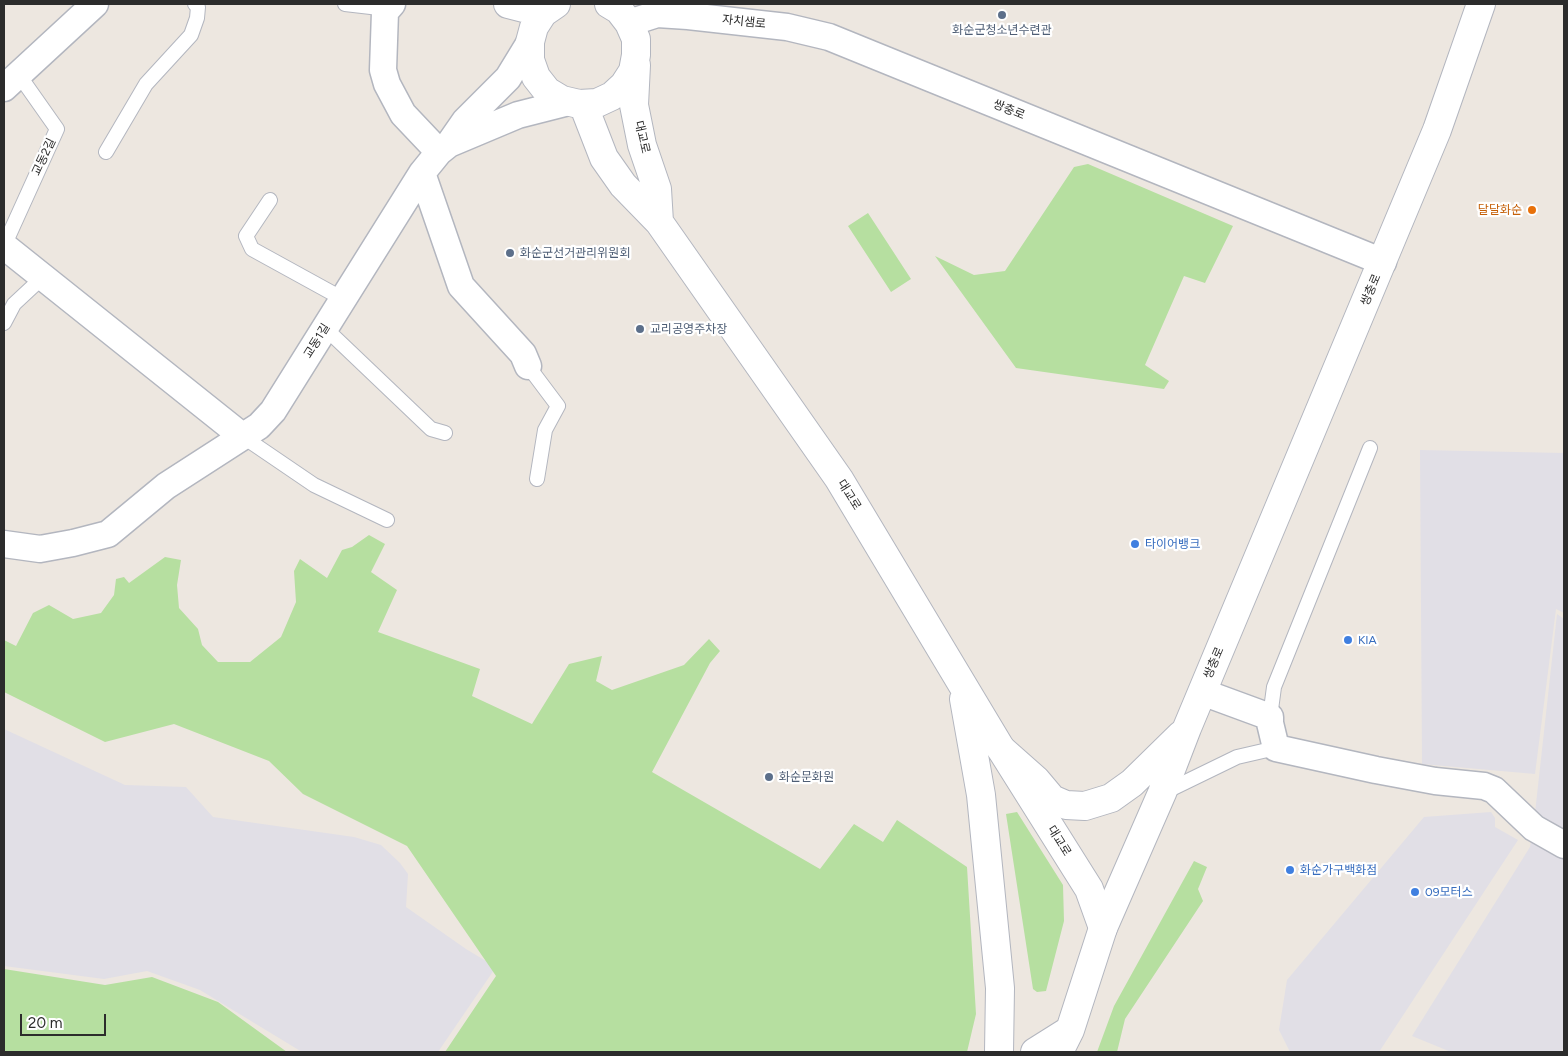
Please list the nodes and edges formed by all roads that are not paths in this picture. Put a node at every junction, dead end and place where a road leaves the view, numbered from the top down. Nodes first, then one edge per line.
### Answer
1 (95, 4) edge
2 (195, 4) edge
3 (345, 4) edge
4 (508, 4) edge
5 (1481, 4) edge
6 (390, 6) edge
7 (551, 7) edge
8 (619, 10) edge
9 (530, 42) junction
10 (857, 49) joint
11 (636, 55) junction
12 (11, 82) edge
13 (576, 103) junction
14 (444, 148) junction
15 (106, 152) dead end
16 (422, 173) junction
17 (270, 200) dead end
18 (659, 222) junction
19 (4, 246) edge
20 (1383, 262) junction
21 (43, 277) junction
22 (344, 299) junction
23 (4, 323) edge
24 (325, 328) junction
25 (528, 366) joint
26 (445, 433) dead end
27 (242, 436) junction
28 (1370, 448) dead end
29 (537, 479) dead end
30 (387, 520) dead end
31 (4, 544) edge
32 (961, 683) junction
33 (1202, 692) junction
34 (1270, 717) junction
35 (1187, 728) junction
36 (1276, 748) junction
37 (1001, 749) junction
38 (1162, 794) junction
39 (1564, 845) edge
40 (1103, 928) junction
41 (1066, 1045) edge
42 (998, 1052) edge
43 (1035, 1052) edge

1 - 12 street, 교동2길
2 - 15 lane
3 - 6 lane
4 - 7 street
5 - 20 street, 쌍충로
6 - 14 street
7 - 9 street
8 - 10 street, 자치샘로
8 - 11 street, 대교로
9 - 13 street
9 - 14 street, 교동1길
10 - 20 street, 쌍충로
11 - 13 street, 대교로
11 - 18 street, 대교로
12 - 19 lane, 교동2길
13 - 14 street
13 - 18 street
14 - 16 street, 교동1길
16 - 22 street, 교동1길
16 - 25 street
17 - 22 lane
18 - 32 street, 대교로
19 - 21 street, 교동2길
20 - 33 street, 쌍충로
21 - 23 lane
21 - 27 street, 교동2길
22 - 24 street, 교동1길
24 - 26 lane
24 - 27 street, 교동1길
25 - 29 lane
27 - 30 lane
27 - 31 street, 교동1길
28 - 34 lane
32 - 37 street, 대교로
32 - 42 street
33 - 34 street
33 - 35 street, 쌍충로
34 - 36 street
35 - 37 street
35 - 38 street, 쌍충로
36 - 38 lane
36 - 39 street
37 - 40 street, 대교로
38 - 40 street, 쌍충로
40 - 41 street, 쌍충로
41 - 43 street, 쌍충로

